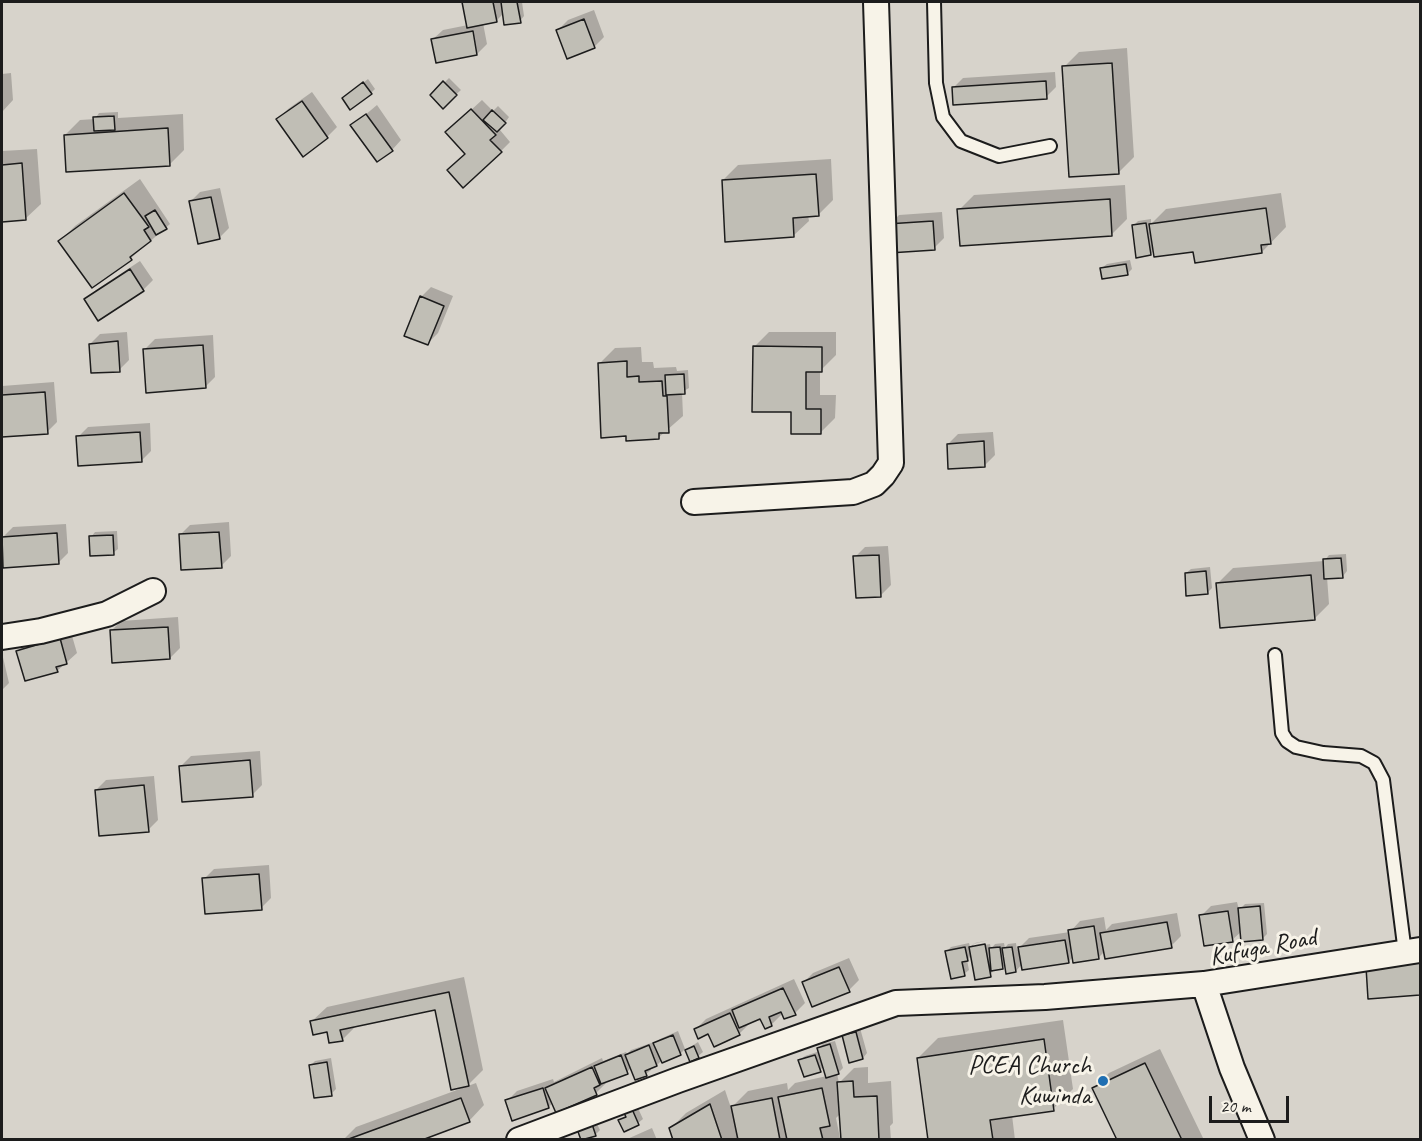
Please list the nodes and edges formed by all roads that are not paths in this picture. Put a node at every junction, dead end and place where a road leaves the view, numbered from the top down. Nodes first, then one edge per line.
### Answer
1 (876, 2) edge
2 (934, 2) edge
3 (1050, 146) dead end
4 (694, 502) dead end
5 (153, 591) dead end
6 (2, 637) edge
7 (1275, 655) dead end
8 (1413, 952) edge
9 (1204, 984) junction
10 (519, 1140) edge
11 (1262, 1140) edge

1 - 4 street
2 - 3 lane
5 - 6 street
7 - 8 lane
8 - 9 street, Kufuga Road
9 - 10 street
9 - 11 street, Kufuga Road

